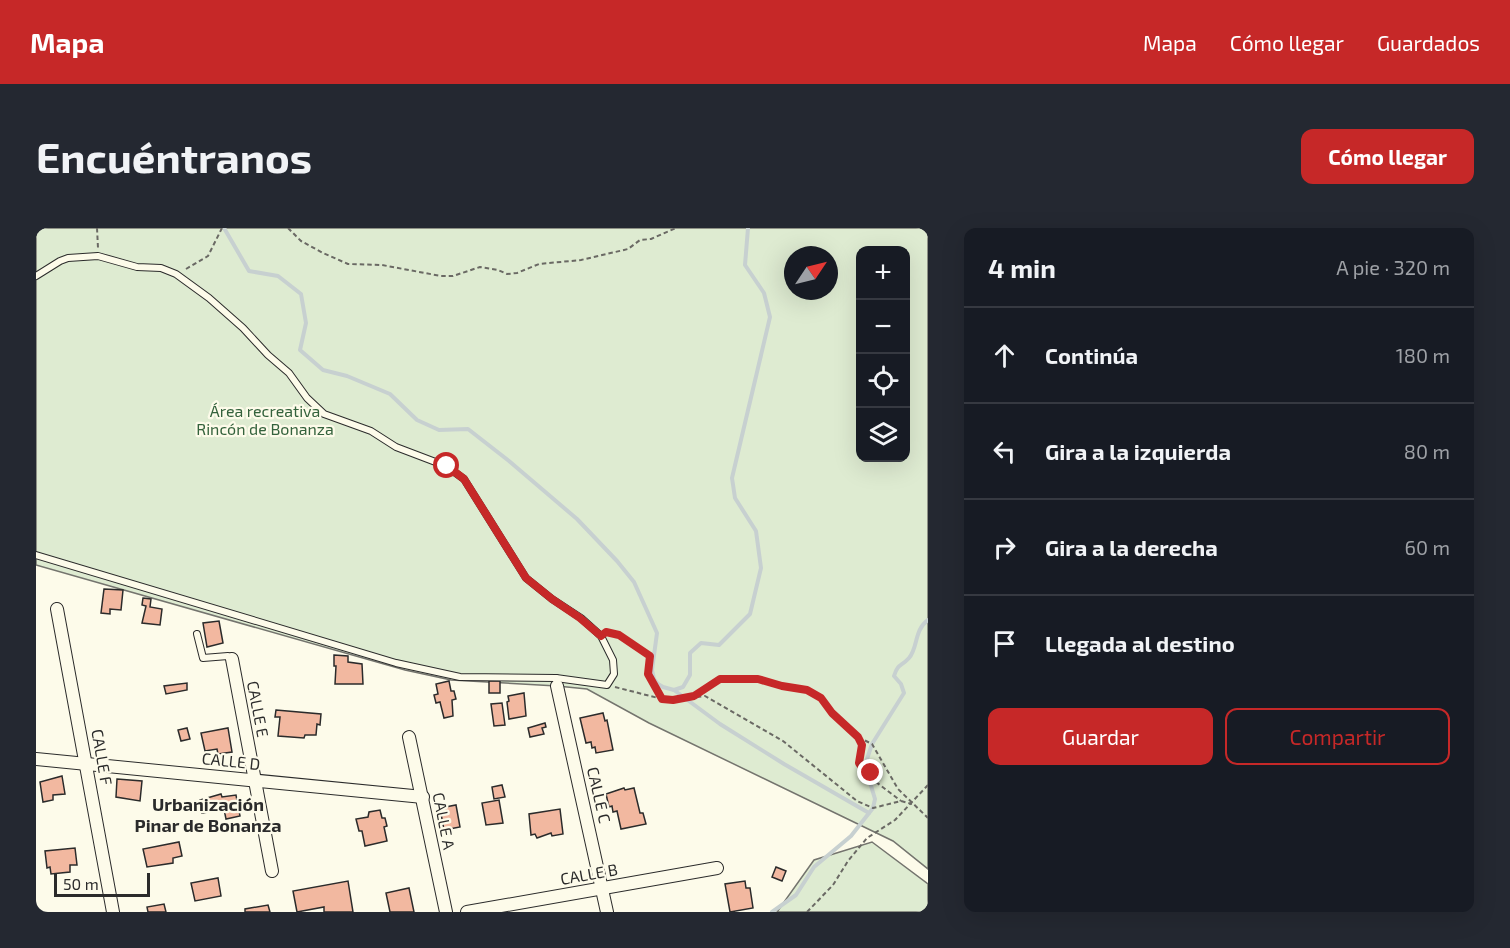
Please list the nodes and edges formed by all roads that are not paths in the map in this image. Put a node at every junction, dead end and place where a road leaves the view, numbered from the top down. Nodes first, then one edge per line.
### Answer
1 (36, 276) edge
2 (36, 555) edge
3 (57, 609) dead end
4 (197, 634) dead end
5 (232, 659) joint
6 (556, 682) junction
7 (409, 736) dead end
8 (36, 759) edge
9 (87, 763) junction
10 (255, 780) junction
11 (423, 797) junction
12 (717, 868) dead end
13 (272, 871) dead end
14 (603, 889) junction
15 (112, 912) edge
16 (446, 912) edge
17 (467, 912) edge
18 (607, 912) edge

1 - 6 lane
2 - 6 lane
3 - 9 street, CALLE F
4 - 5 lane
5 - 10 street, CALLE E
6 - 14 street, CALLE C
7 - 11 street, CALLE A
8 - 9 street, CALLE D
9 - 10 street, CALLE D
9 - 15 street, CALLE F
10 - 11 street, CALLE D
10 - 13 street, CALLE E
11 - 16 street, CALLE A
12 - 14 street, CALLE B
14 - 17 street, CALLE B
14 - 18 street, CALLE C

